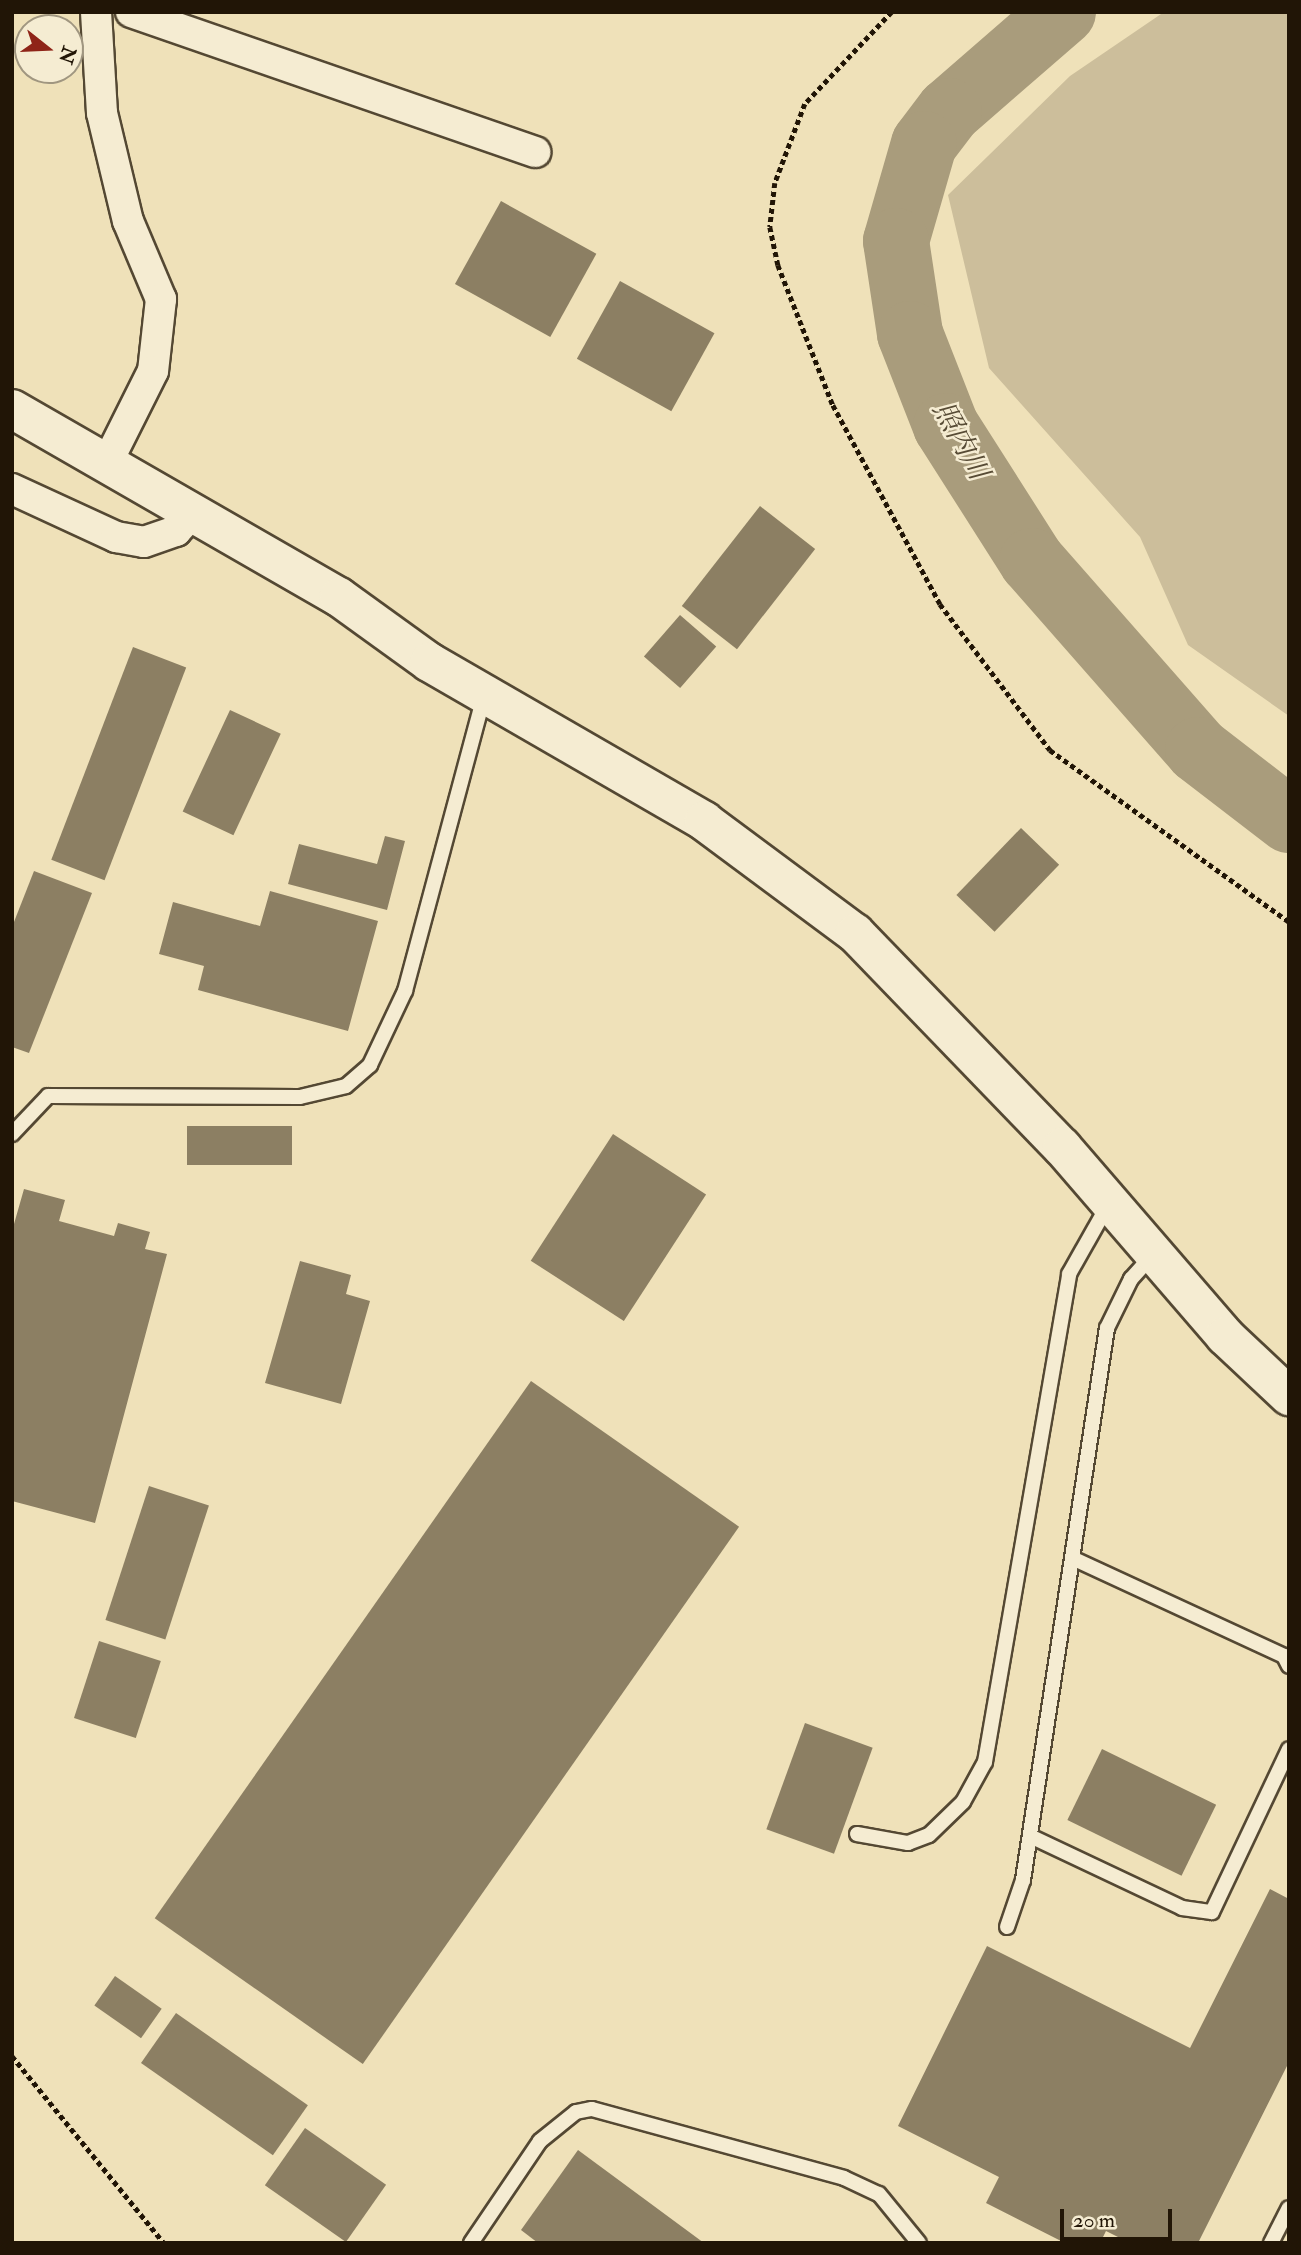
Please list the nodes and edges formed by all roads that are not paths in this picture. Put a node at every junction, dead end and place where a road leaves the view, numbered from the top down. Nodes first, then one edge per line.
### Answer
1 (131, 12) edge
2 (100, 13) edge
3 (535, 152) dead end
4 (12, 409) edge
5 (107, 463) junction
6 (12, 489) edge
7 (193, 512) junction
8 (486, 692) junction
9 (12, 1134) edge
10 (1108, 1205) junction
11 (1152, 1256) junction
12 (1289, 1396) edge
13 (1072, 1558) junction
14 (1289, 1666) edge
15 (1289, 1749) edge
16 (857, 1835) dead end
17 (1030, 1836) junction
18 (1007, 1927) dead end
19 (1289, 2208) edge
20 (471, 2243) edge
21 (919, 2243) edge
22 (1271, 2243) edge

1 - 3 street
2 - 5 street
4 - 5 street
5 - 7 street
6 - 7 street
7 - 8 street
8 - 9 lane
8 - 10 street
10 - 11 street
10 - 16 lane
11 - 12 street
11 - 13 lane
13 - 14 lane
13 - 17 lane
15 - 17 lane
17 - 18 lane
19 - 22 lane
20 - 21 lane

